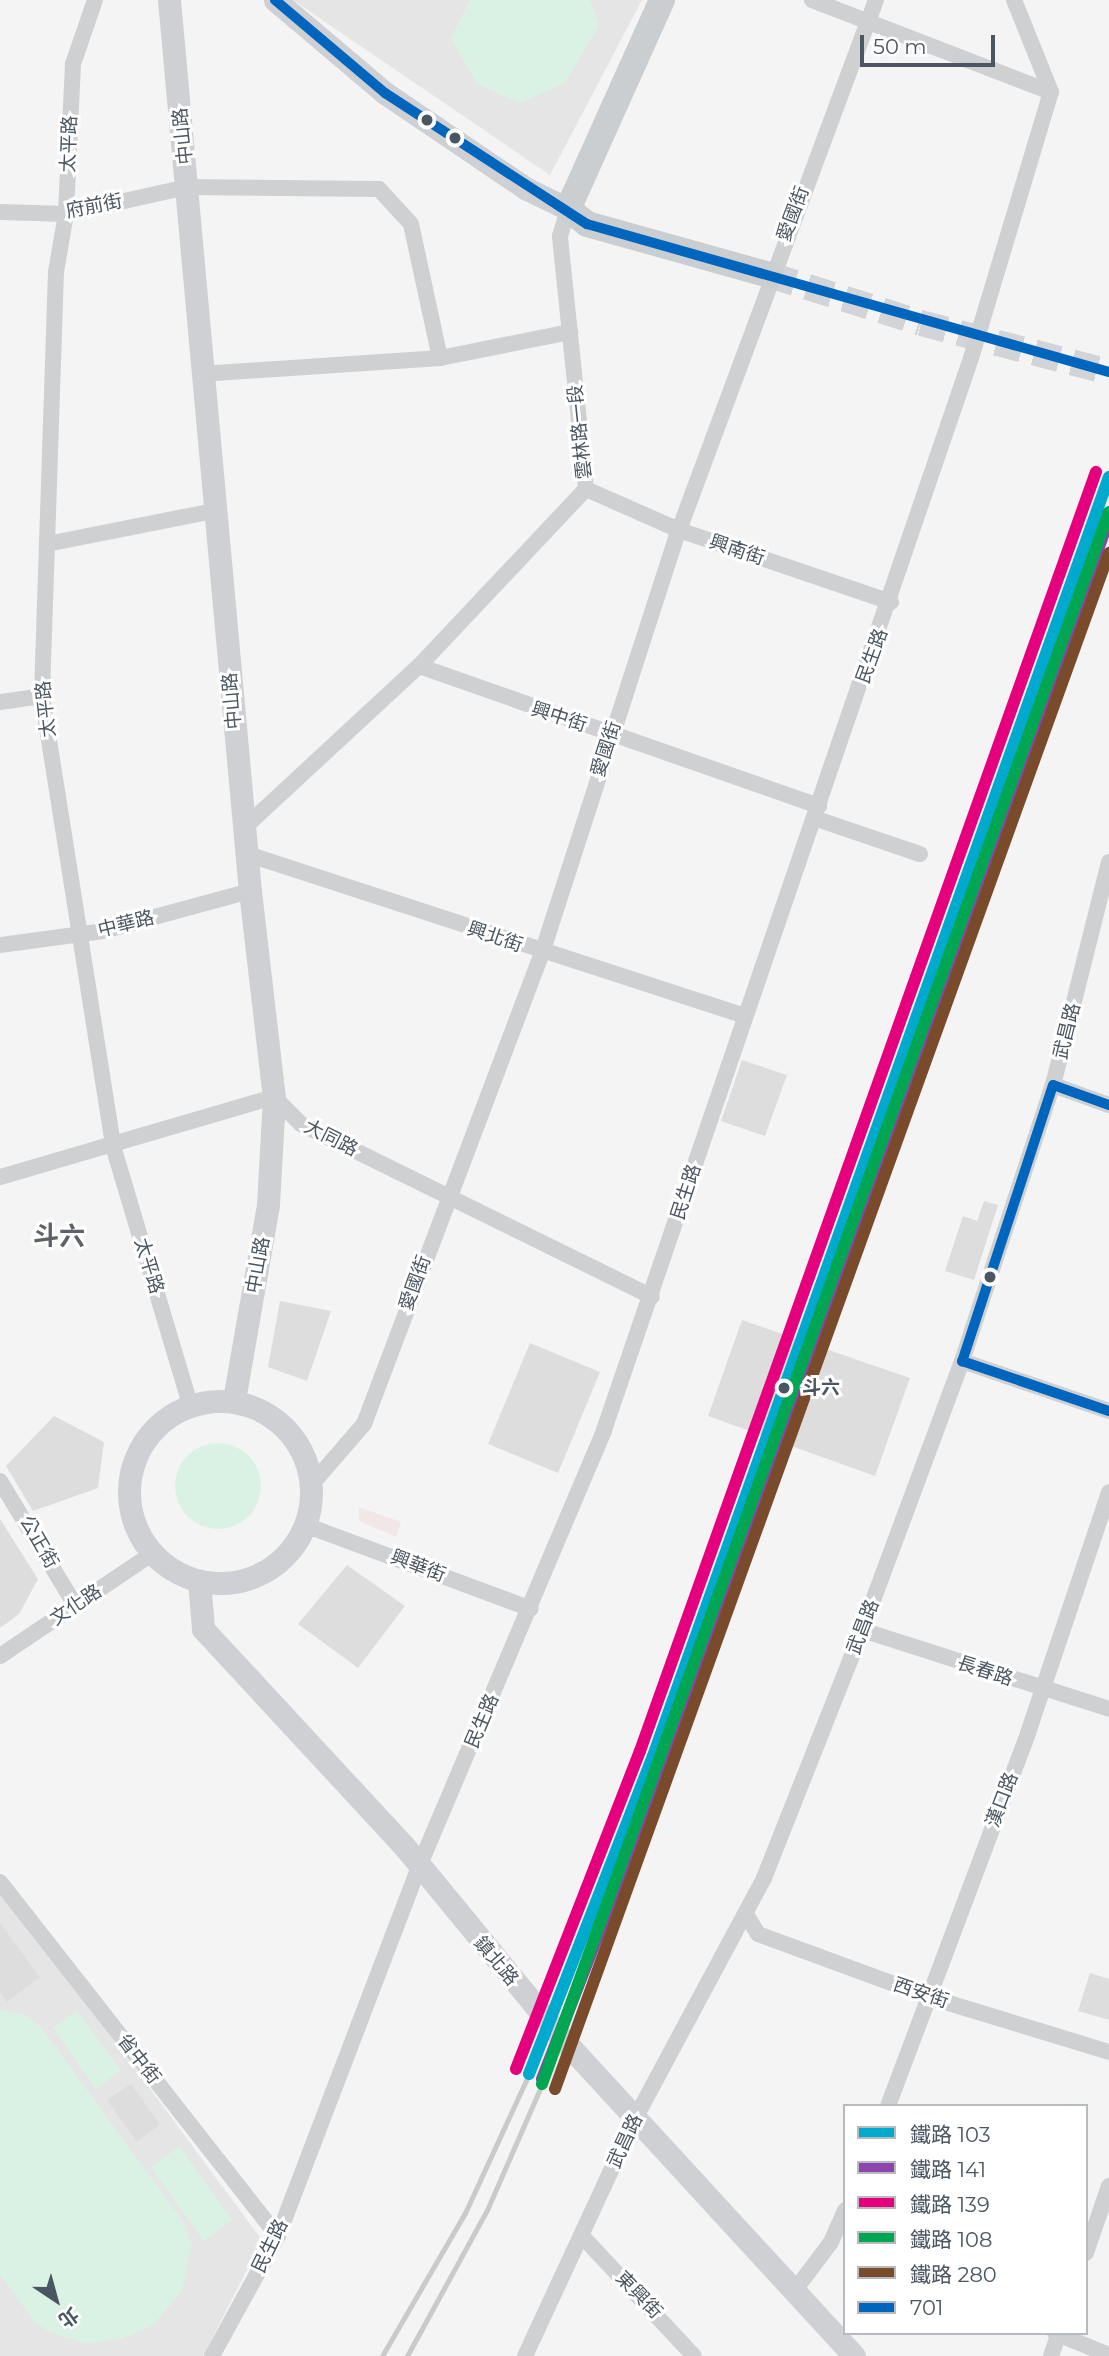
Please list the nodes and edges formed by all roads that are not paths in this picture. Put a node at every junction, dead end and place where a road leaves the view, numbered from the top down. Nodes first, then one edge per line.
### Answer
1 (95, 0) edge
2 (169, 0) edge
3 (275, 0) edge
4 (662, 0) edge
5 (812, 0) edge
6 (876, 0) edge
7 (1014, 0) edge
8 (868, 21) junction
9 (1051, 92) junction
10 (187, 187) junction
11 (568, 209) junction
12 (0, 212) edge
13 (66, 214) junction
14 (770, 275) junction
15 (570, 332) junction
16 (440, 358) junction
17 (201, 374) junction
18 (586, 489) junction
19 (215, 511) junction
20 (679, 530) junction
21 (47, 544) junction
22 (891, 602) junction
23 (419, 666) junction
24 (42, 696) junction
25 (0, 702) edge
26 (611, 734) junction
27 (816, 812) junction
28 (245, 827) junction
29 (247, 853) junction
30 (920, 854) dead end
31 (1109, 862) edge
32 (250, 891) junction
33 (81, 934) junction
34 (0, 945) edge
35 (542, 953) junction
36 (745, 1016) junction
37 (1053, 1085) junction
38 (274, 1097) junction
39 (1109, 1105) edge
40 (113, 1146) junction
41 (0, 1177) edge
42 (448, 1194) junction
43 (652, 1297) junction
44 (962, 1361) junction
45 (234, 1400) junction
46 (191, 1408) junction
47 (1109, 1411) edge
48 (0, 1481) edge
49 (312, 1484) junction
50 (1109, 1492) edge
51 (303, 1529) junction
52 (152, 1554) junction
53 (199, 1581) junction
54 (75, 1605) junction
55 (531, 1609) junction
56 (862, 1630) junction
57 (0, 1656) edge
58 (1041, 1690) junction
59 (1109, 1709) edge
60 (418, 1869) junction
61 (0, 1882) edge
62 (746, 1914) junction
63 (929, 1997) junction
64 (1109, 2052) edge
65 (889, 2104) edge
66 (637, 2115) junction
67 (1109, 2186) edge
68 (1099, 2206) edge
69 (843, 2220) edge
70 (278, 2236) junction
71 (582, 2236) junction
72 (838, 2245) edge
73 (1088, 2246) edge
74 (795, 2290) junction
75 (1058, 2335) edge
76 (1060, 2335) edge
77 (1109, 2355) edge
78 (212, 2356) edge
79 (525, 2356) edge
80 (694, 2356) edge
81 (854, 2356) edge
82 (1051, 2356) edge

1 - 13 street, 太平路
2 - 10 street, 中山路
3 - 11 street
4 - 11 main road, 雲林路一段
5 - 8 street
6 - 8 street, 愛國街
7 - 9 street
8 - 9 street
8 - 14 street, 愛國街
9 - 22 street, 民生路, bridge
10 - 13 street, 府前街
10 - 16 street, 府前街
10 - 17 street, 中山路
11 - 14 main road
11 - 15 street, 雲林路一段
12 - 13 street, 府前街
13 - 21 street, 太平路
14 - 20 street, 愛國街
15 - 16 street
15 - 18 street, 雲林路一段
16 - 17 street
17 - 19 street, 中山路
18 - 20 street, 興南街
18 - 23 street, 雲林路一段
19 - 21 street
19 - 28 street, 中山路
20 - 22 street, 興南街
20 - 26 street, 愛國街
21 - 24 street, 太平路
22 - 27 street, 民生路
23 - 26 street, 興中街
23 - 28 street, 雲林路一段
24 - 25 street
24 - 33 street, 太平路
26 - 27 street, 興中街
26 - 35 street, 愛國街
27 - 30 street, 興中街
27 - 36 street, 民生路
28 - 29 street, 中山路
29 - 32 street, 中山路
29 - 35 street, 興北街
31 - 37 street, 武昌路
32 - 33 street, 中華路
32 - 38 street, 中山路
33 - 34 street, 中華路
33 - 40 street, 太平路
35 - 36 street, 興北街
35 - 42 street, 愛國街
36 - 43 street, 民生路
37 - 39 street
37 - 44 street, 武昌路
38 - 40 street
38 - 42 street, 大同路
38 - 45 street, 中山路
40 - 41 street
40 - 46 street, 太平路
42 - 43 street, 大同路
42 - 49 street, 愛國街
43 - 55 street, 民生路
44 - 47 street
44 - 56 street, 武昌路
45 - 46 street
45 - 49 street
46 - 52 street
48 - 54 street, 公正街
49 - 51 street
50 - 58 street, 漢口路
51 - 53 street
51 - 55 street, 興華街
52 - 53 street
52 - 54 street, 文化路
53 - 60 street, 鎮北路
54 - 57 street, 文化路
55 - 60 street, 民生路
56 - 58 street, 長春路
56 - 62 street, 武昌路
58 - 59 street, 長春路
58 - 63 street, 漢口路
60 - 66 street, 鎮北路
60 - 70 street, 民生路
61 - 70 street, 省中街
62 - 63 street, 西安街
62 - 66 street, 武昌路
63 - 64 street, 西安街
63 - 65 street, 漢口路
66 - 71 street, 武昌路
66 - 74 street, 鎮北路
67 - 68 street
68 - 73 street
69 - 72 street
70 - 78 street, 民生路
71 - 79 street, 武昌路
71 - 80 street, 東興街
72 - 74 street
74 - 81 street, 鎮北路
75 - 82 street
76 - 77 street

